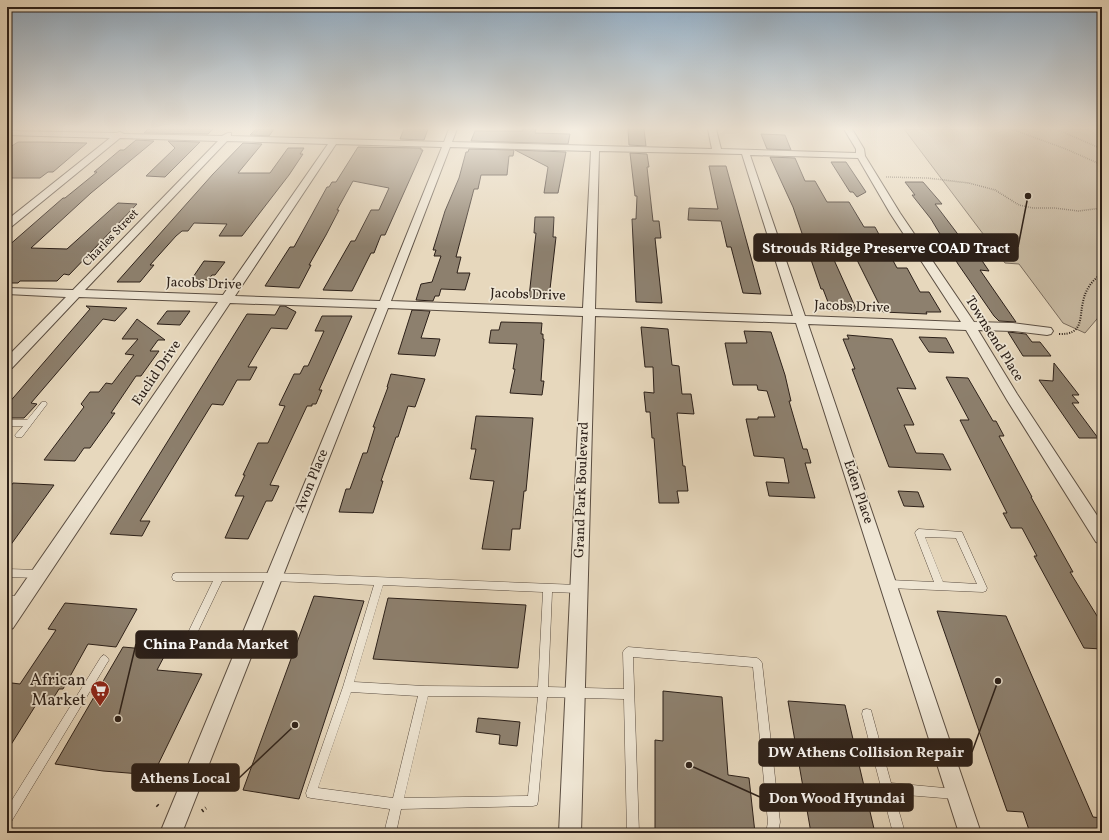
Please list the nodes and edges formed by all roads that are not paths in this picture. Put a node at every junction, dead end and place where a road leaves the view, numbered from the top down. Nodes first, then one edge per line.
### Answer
1 (78, 168) edge
2 (196, 168) edge
3 (315, 168) edge
4 (438, 168) edge
5 (594, 168) edge
6 (751, 168) edge
7 (869, 168) edge
8 (7, 225) edge
9 (7, 291) edge
10 (75, 294) junction
11 (226, 299) junction
12 (384, 305) junction
13 (590, 313) junction
14 (801, 320) junction
15 (970, 326) junction
16 (1047, 331) road end
17 (7, 365) edge
18 (44, 404) dead end
19 (7, 423) edge
20 (28, 424) junction
21 (19, 435) dead end
22 (1102, 537) edge
23 (7, 573) edge
24 (40, 574) junction
25 (176, 577) dead end
26 (219, 577) junction
27 (272, 577) junction
28 (380, 581) junction
29 (889, 584) junction
30 (940, 586) junction
31 (548, 588) junction
32 (578, 589) junction
33 (7, 599) edge
34 (22, 600) junction
35 (7, 622) edge
36 (187, 645) dead end
37 (104, 660) dead end
38 (348, 687) junction
39 (424, 691) junction
40 (543, 692) junction
41 (574, 692) junction
42 (629, 694) junction
43 (867, 714) dead end
44 (887, 788) junction
45 (958, 794) junction
46 (397, 804) junction
47 (7, 818) edge
48 (171, 833) edge
49 (390, 833) edge
50 (570, 833) edge
51 (633, 833) edge
52 (772, 833) edge
53 (900, 833) edge
54 (970, 833) edge

1 - 8 street
2 - 10 street, Charles Street
3 - 11 street, Euclid Drive
4 - 12 street, Avon Place
5 - 13 street, Grand Park Boulevard
6 - 14 street, Eden Place
7 - 15 street, Townsend Place
9 - 10 street, Jacobs Drive
10 - 11 street, Jacobs Drive
10 - 17 street, Charles Street
11 - 12 street, Jacobs Drive
11 - 24 street, Euclid Drive
12 - 13 street, Jacobs Drive
12 - 27 street, Avon Place
13 - 14 street, Jacobs Drive
13 - 32 street, Grand Park Boulevard
14 - 15 street, Jacobs Drive
14 - 29 street, Eden Place
15 - 16 street, Jacobs Drive
15 - 22 street, Townsend Place
18 - 20 lane
19 - 20 lane
20 - 21 lane
23 - 24 lane
24 - 34 street, Euclid Drive
25 - 26 lane
26 - 27 lane
26 - 36 lane
27 - 28 lane
27 - 48 street, Avon Place
28 - 31 lane
28 - 38 lane
29 - 30 lane
29 - 45 street, Eden Place
30 - 30 lane
31 - 32 lane
31 - 40 lane
32 - 41 street, Grand Park Boulevard
33 - 34 lane
34 - 35 street, Euclid Drive
37 - 47 lane
38 - 39 lane
38 - 46 lane
39 - 40 lane
39 - 46 lane
40 - 41 lane
40 - 46 lane
41 - 42 lane
41 - 50 street, Grand Park Boulevard
42 - 51 lane
42 - 52 lane
43 - 44 lane
44 - 45 lane
44 - 53 lane
45 - 54 street, Eden Place
46 - 49 lane

